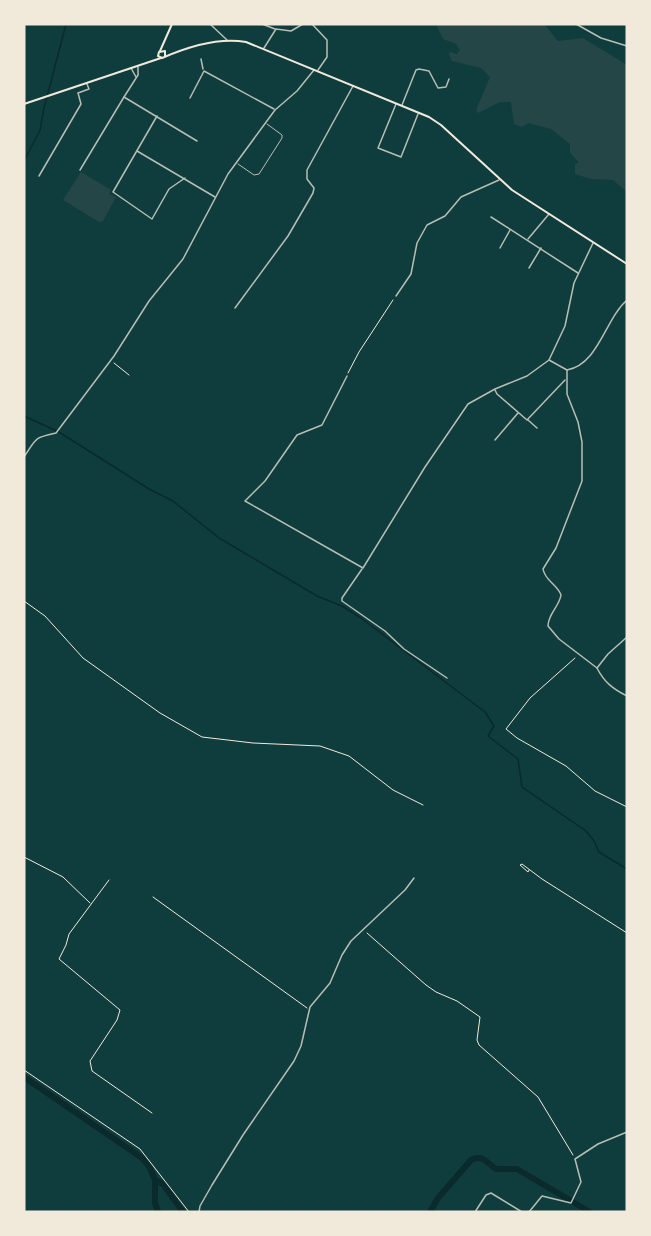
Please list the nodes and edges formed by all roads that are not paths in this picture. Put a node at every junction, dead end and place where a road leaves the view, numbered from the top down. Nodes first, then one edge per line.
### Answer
1 (172, 24) edge
2 (210, 24) edge
3 (262, 24) edge
4 (303, 24) edge
5 (312, 24) edge
6 (576, 24) edge
7 (276, 29) junction
8 (227, 40) junction
9 (164, 41) junction
10 (627, 46) edge
11 (264, 48) junction
12 (165, 51) junction
13 (159, 53) junction
14 (175, 53) junction
15 (165, 57) junction
16 (161, 58) junction
17 (201, 58) dead end
18 (144, 64) junction
19 (138, 66) junction
20 (131, 68) junction
21 (316, 70) junction
22 (204, 71) junction
23 (136, 78) junction
24 (448, 79) dead end
25 (87, 83) junction
26 (353, 86) junction
27 (124, 97) junction
28 (190, 98) dead end
29 (24, 104) edge
30 (397, 104) junction
31 (401, 106) junction
32 (275, 110) junction
33 (419, 113) junction
34 (157, 116) junction
35 (265, 123) junction
36 (197, 141) dead end
37 (136, 150) junction
38 (236, 163) junction
39 (80, 170) dead end
40 (39, 176) dead end
41 (185, 178) junction
42 (499, 180) junction
43 (215, 197) junction
44 (549, 214) junction
45 (491, 217) dead end
46 (511, 229) junction
47 (528, 240) junction
48 (593, 243) junction
49 (500, 248) dead end
50 (541, 248) junction
51 (627, 264) edge
52 (529, 268) dead end
53 (578, 273) junction
54 (396, 296) road end
55 (627, 300) edge
56 (235, 308) dead end
57 (549, 360) junction
58 (567, 370) junction
59 (347, 376) road end
60 (566, 379) junction
61 (495, 389) junction
62 (519, 412) junction
63 (527, 420) junction
64 (537, 428) dead end
65 (495, 440) dead end
66 (24, 457) edge
67 (363, 568) junction
68 (627, 637) edge
69 (597, 668) junction
70 (447, 678) dead end
71 (627, 696) edge
72 (414, 878) dead end
73 (627, 1132) edge
74 (199, 1212) edge
75 (475, 1212) edge
76 (522, 1212) edge
77 (529, 1212) edge

1 - 9 main road
2 - 8 street
3 - 7 street
4 - 7 street
5 - 21 street
6 - 10 street
7 - 11 street
8 - 11 main road
8 - 14 main road
9 - 12 main road
9 - 13 main road
11 - 21 main road
12 - 13 main road
12 - 14 main road
12 - 15 main road
13 - 16 main road
13 - 18 main road
14 - 15 main road
15 - 16 main road
16 - 18 main road
17 - 22 street
18 - 19 main road
19 - 20 main road
19 - 23 street
20 - 23 street
20 - 25 main road
21 - 26 main road
21 - 32 street
22 - 28 street
22 - 32 street
23 - 27 street
24 - 31 street
25 - 29 main road
25 - 40 street
26 - 30 main road
26 - 56 street
27 - 34 street
27 - 39 street
30 - 31 main road
30 - 33 street
31 - 33 main road
32 - 35 street
33 - 42 main road
34 - 36 street
34 - 37 street
35 - 38 street
35 - 38 lane
37 - 41 street
37 - 41 street
38 - 43 street
41 - 43 street
42 - 44 main road
42 - 54 street
43 - 66 street
44 - 47 street
44 - 48 main road
45 - 46 street
46 - 47 street
46 - 49 street
47 - 50 street
48 - 51 main road
48 - 53 street
50 - 52 street
50 - 53 street
53 - 57 street
55 - 58 street
57 - 58 street
57 - 61 street
58 - 60 street
59 - 67 street
60 - 63 street
60 - 69 street
61 - 62 street
61 - 67 street
62 - 63 street
62 - 65 street
63 - 64 street
67 - 70 street
68 - 69 street
69 - 71 street
72 - 74 street
73 - 77 street
75 - 76 street

